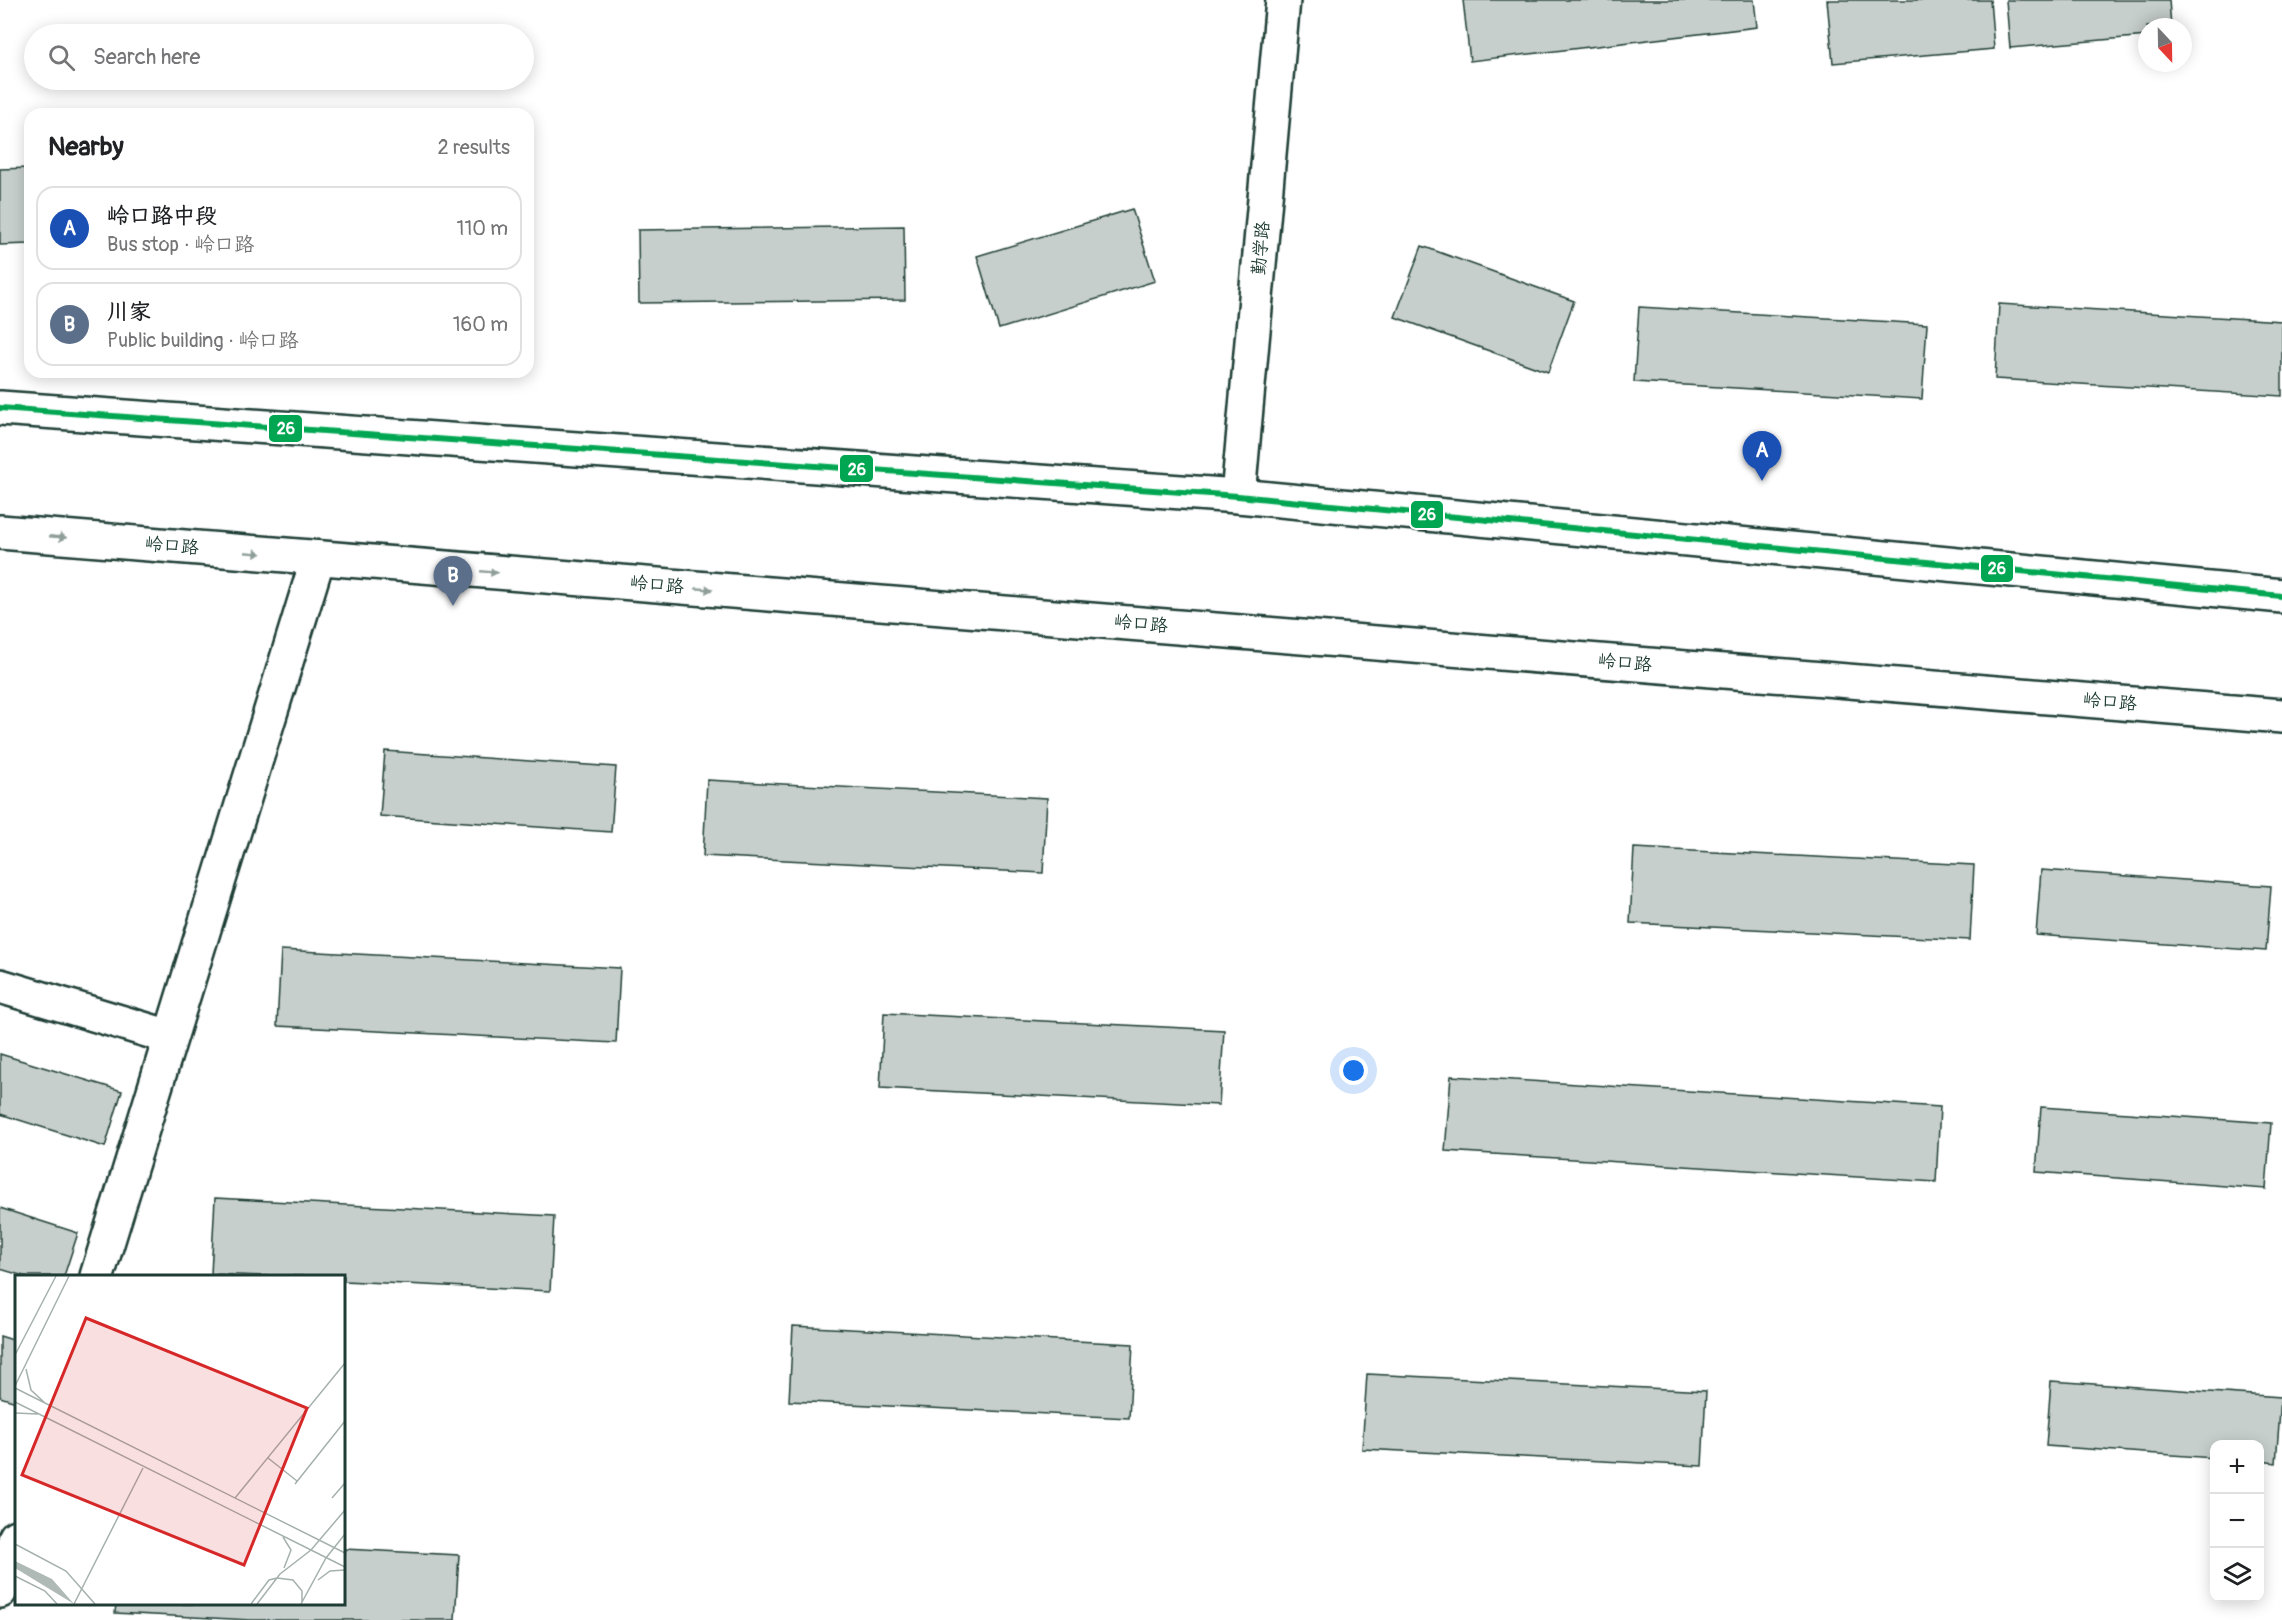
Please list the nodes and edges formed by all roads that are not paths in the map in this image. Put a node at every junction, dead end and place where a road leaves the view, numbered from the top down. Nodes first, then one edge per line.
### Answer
1 (1283, 0) edge
2 (0, 408) edge
3 (1238, 496) junction
4 (0, 532) edge
5 (318, 558) junction
6 (2282, 596) edge
7 (2282, 716) edge
8 (0, 986) edge
9 (170, 1037) junction
10 (97, 1275) edge
11 (15, 1540) edge
12 (0, 1591) edge

1 - 3 street, 勤学路
2 - 3 street
3 - 6 street
4 -> 5 street, 岭口路
5 -> 7 street, 岭口路
5 - 9 street
8 - 9 street
9 - 10 street
11 - 12 street

